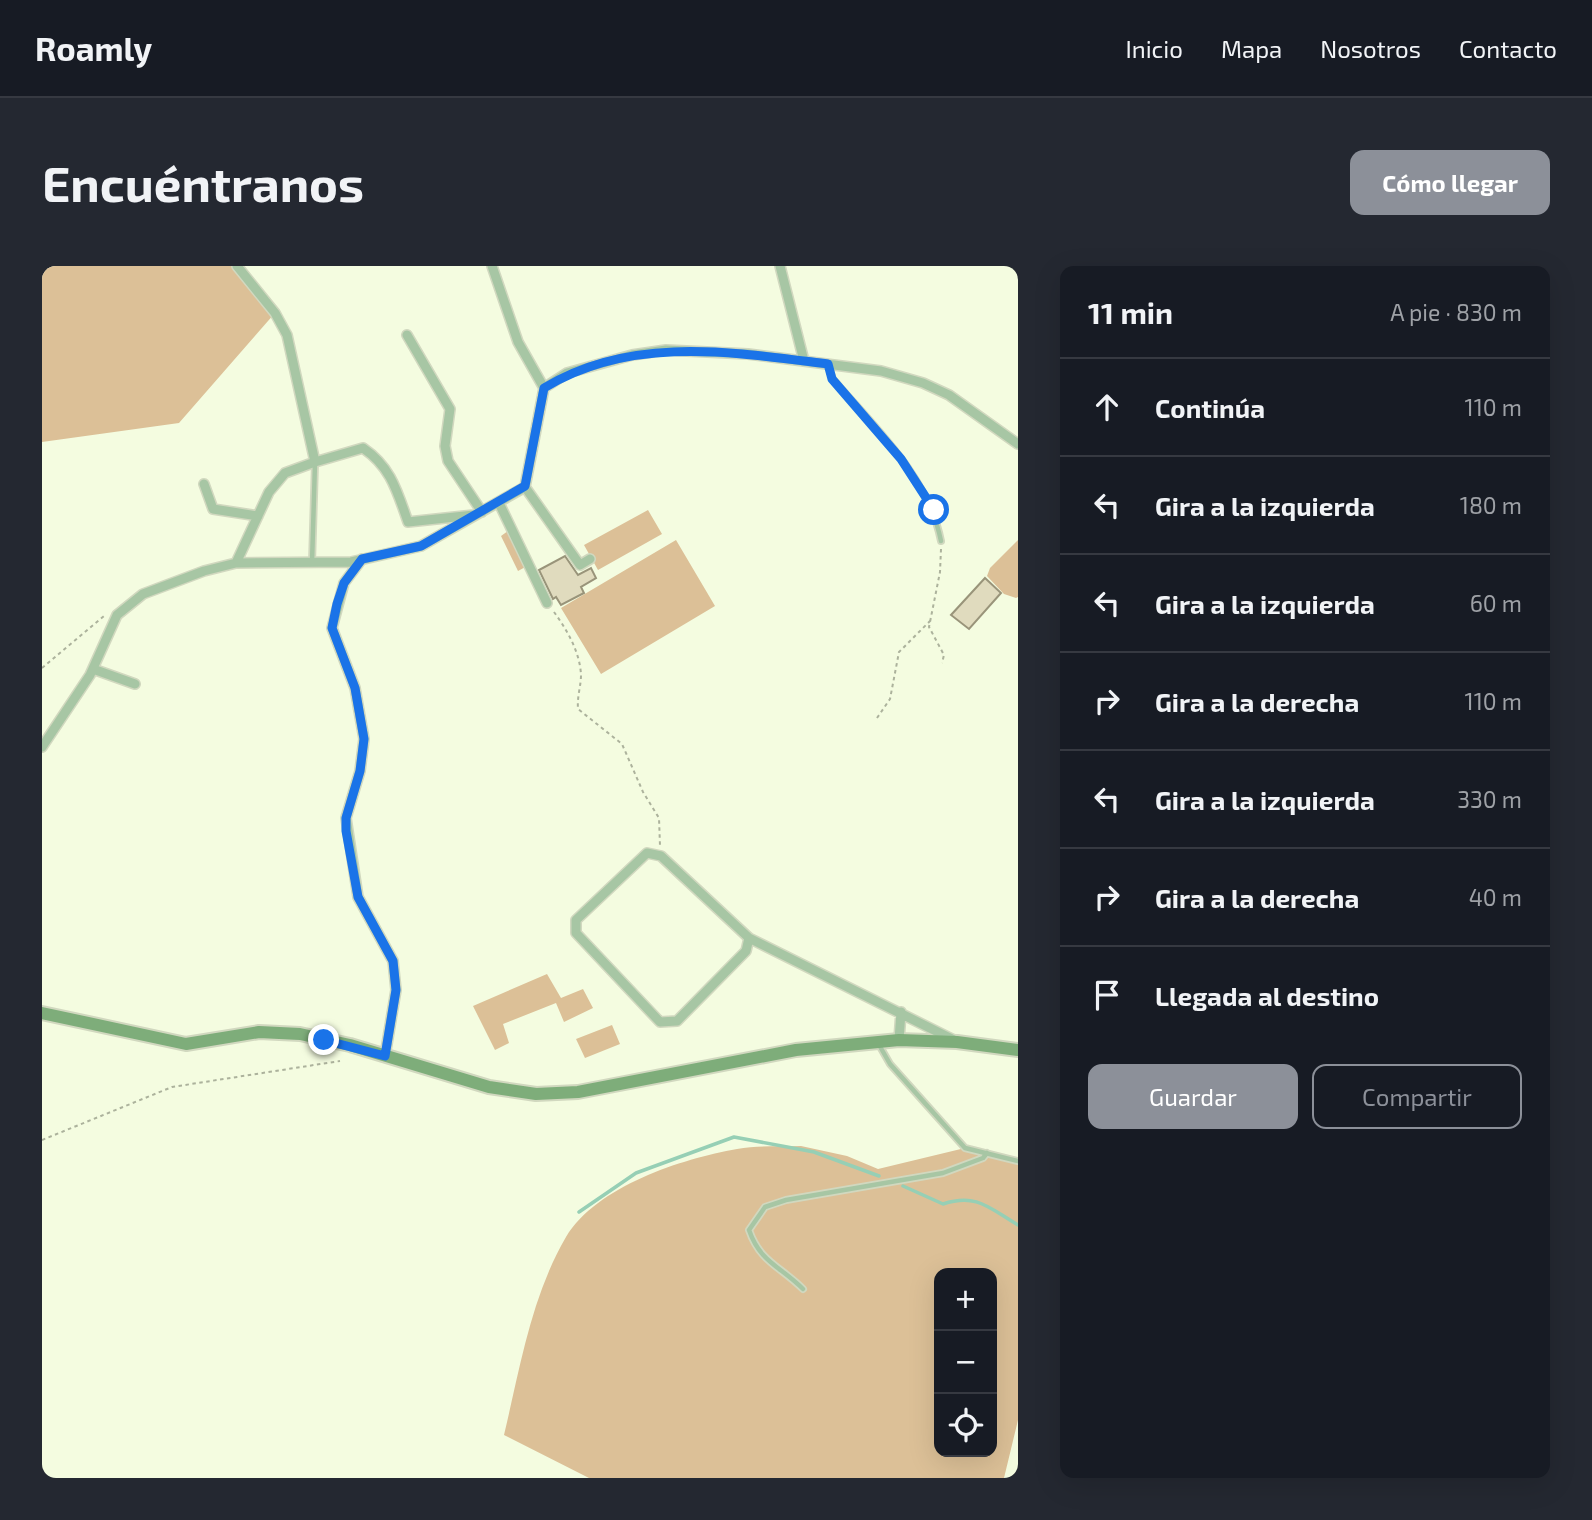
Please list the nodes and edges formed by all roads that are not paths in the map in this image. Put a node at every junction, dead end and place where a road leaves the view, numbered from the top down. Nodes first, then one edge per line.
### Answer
1 (237, 266) edge
2 (492, 266) edge
3 (780, 266) edge
4 (407, 335) dead end
5 (804, 361) junction
6 (828, 364) junction
7 (544, 388) junction
8 (1018, 444) edge
9 (315, 462) junction
10 (204, 484) dead end
11 (525, 486) junction
12 (499, 503) junction
13 (479, 514) junction
14 (258, 516) junction
15 (942, 541) road end
16 (362, 559) junction
17 (590, 559) dead end
18 (236, 563) junction
19 (312, 563) junction
20 (547, 603) road end
21 (93, 669) junction
22 (135, 684) dead end
23 (42, 747) edge
24 (749, 938) junction
25 (901, 1012) junction
26 (42, 1013) edge
27 (899, 1040) junction
28 (957, 1042) junction
29 (878, 1043) junction
30 (1018, 1050) edge
31 (385, 1056) junction
32 (987, 1153) junction
33 (1018, 1161) edge
34 (803, 1289) dead end

1 - 9 street
2 - 7 street
3 - 5 street
4 - 13 street
5 - 6 street
5 - 7 street
6 - 8 street
6 - 15 lane
7 - 11 street
9 - 13 street
9 - 14 street
9 - 19 lane
10 - 14 street
11 - 12 street
11 - 17 street
12 - 13 street
12 - 20 street
13 - 16 street
14 - 18 street
16 - 19 street
16 - 31 street
18 - 19 street
18 - 21 street
21 - 22 street
21 - 23 street
24 - 24 street
24 - 25 street
25 - 27 street
25 - 28 street
26 - 31 street
27 - 28 street
27 - 29 street
28 - 30 street
29 - 31 street
29 - 32 lane
32 - 33 lane
32 - 34 lane

